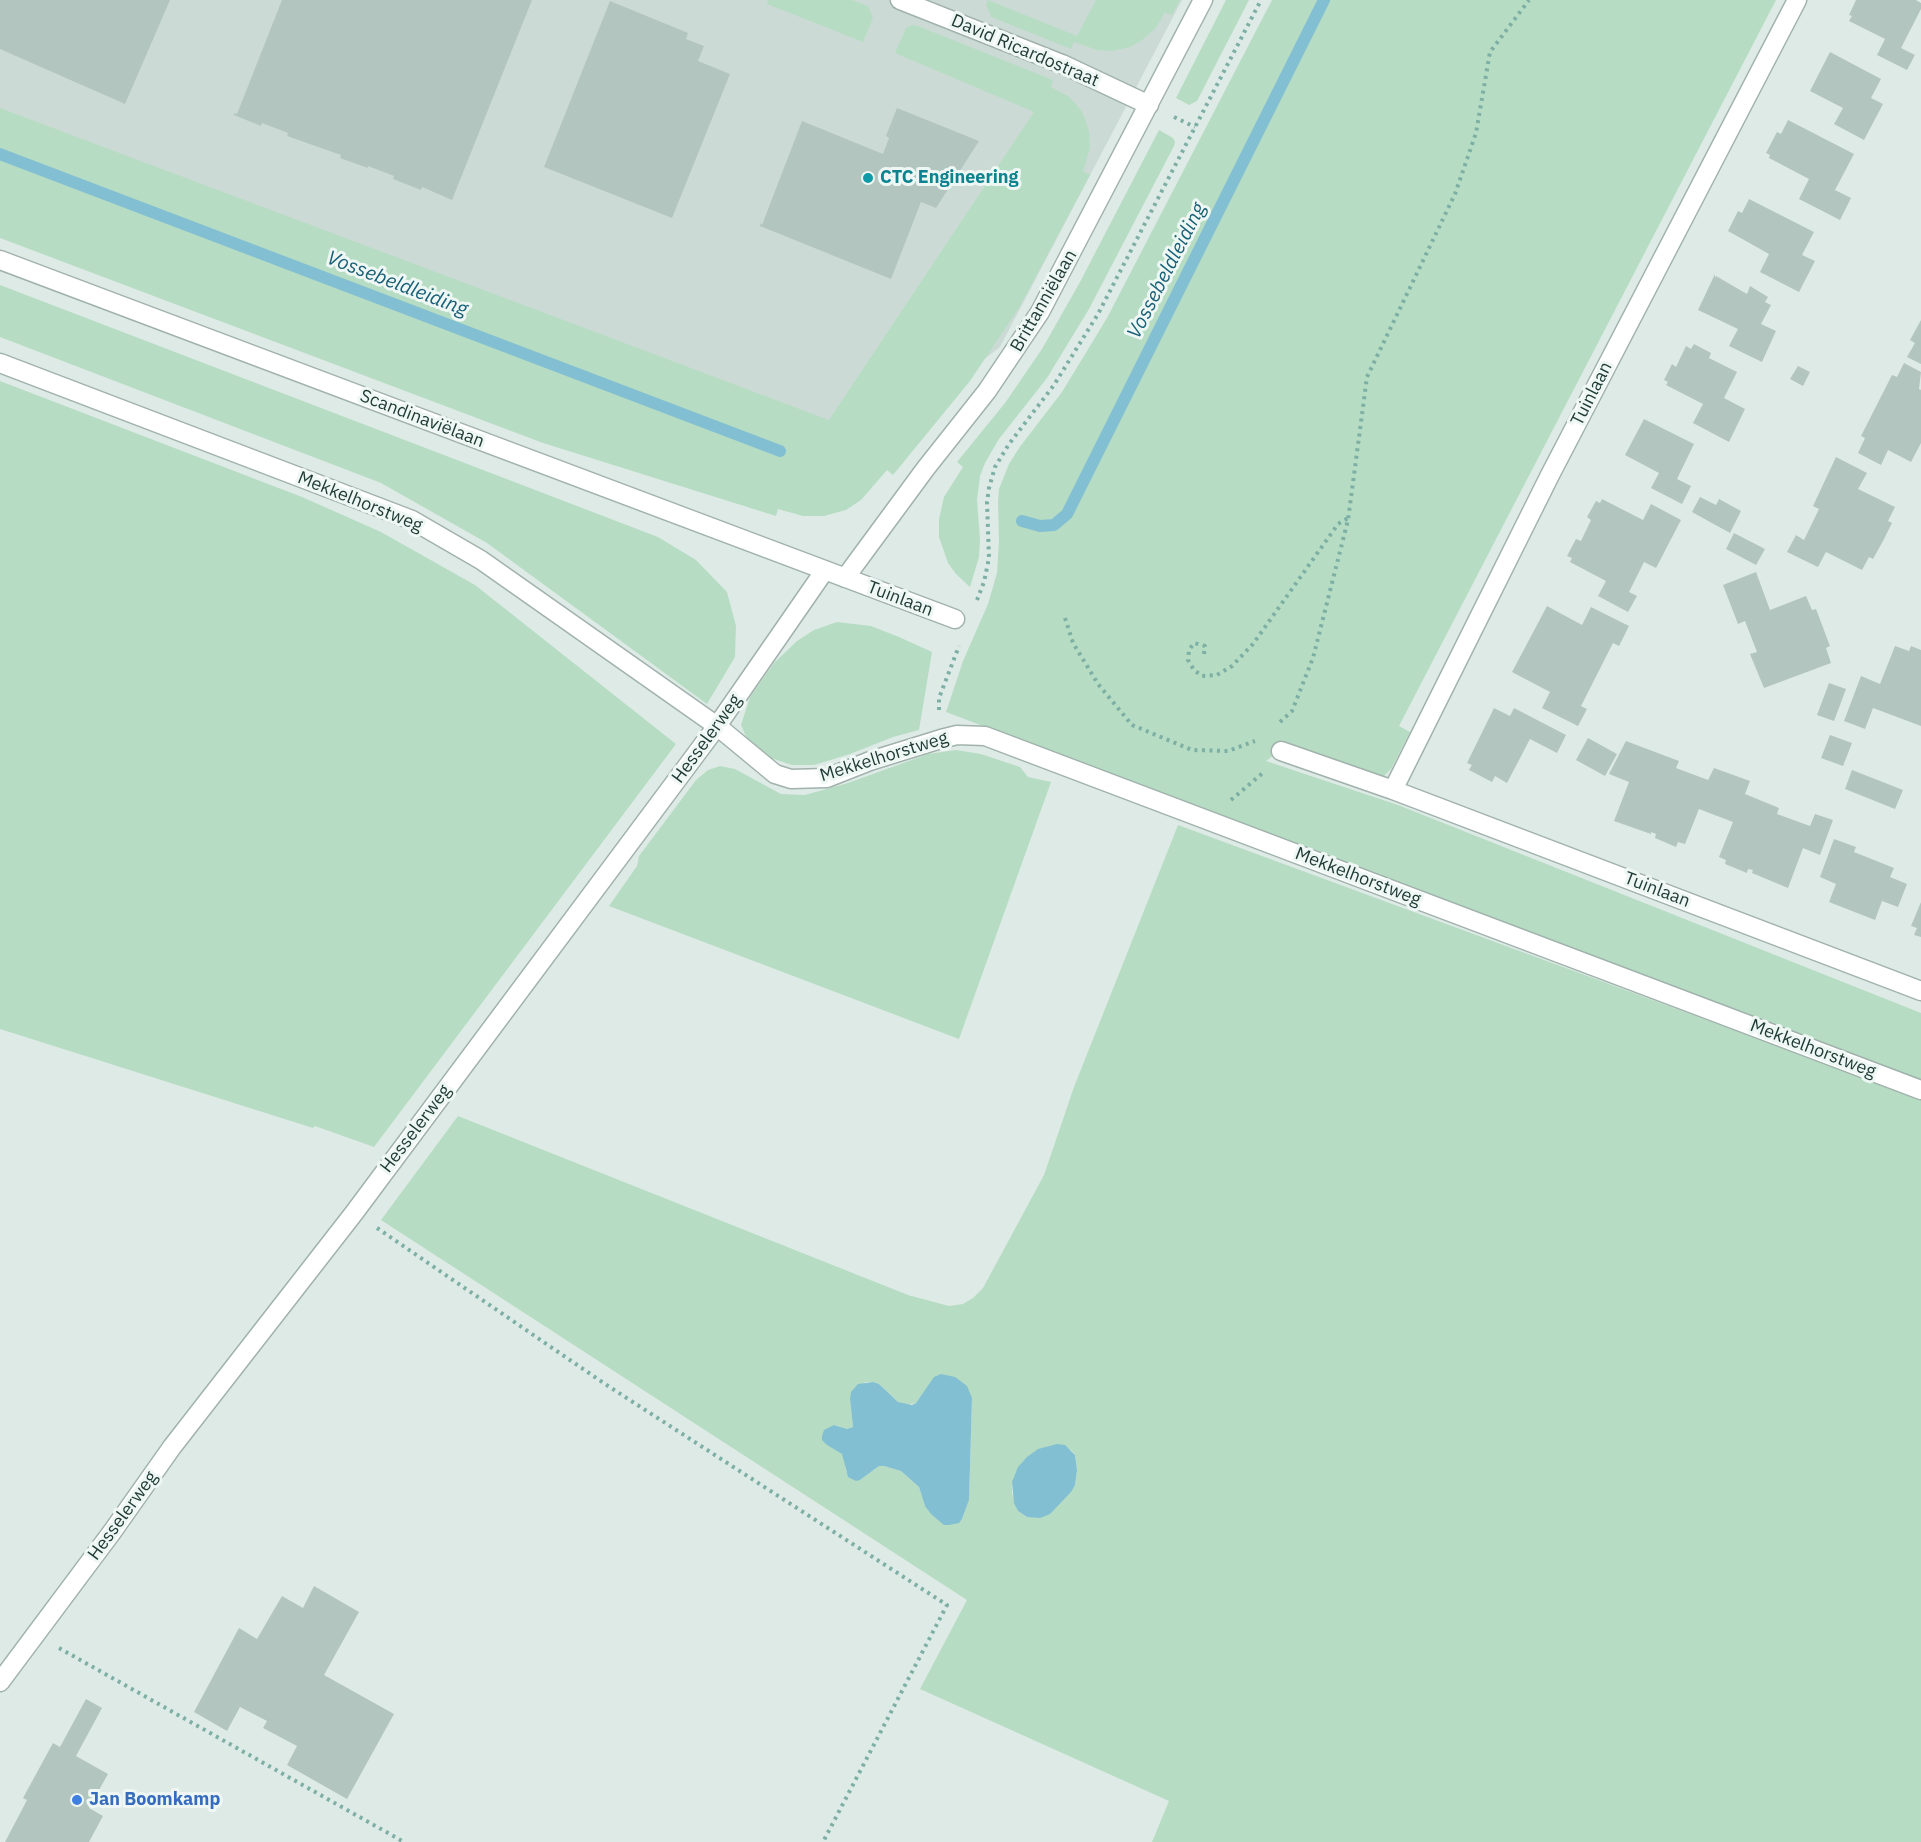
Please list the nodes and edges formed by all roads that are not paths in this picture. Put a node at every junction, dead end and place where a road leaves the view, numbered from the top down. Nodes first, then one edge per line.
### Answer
1 (900, 0) edge
2 (1203, 0) edge
3 (1797, 0) edge
4 (1149, 105) junction
5 (0, 260) edge
6 (0, 363) edge
7 (825, 570) junction
8 (845, 578) junction
9 (955, 619) dead end
10 (717, 726) junction
11 (1285, 752) road end
12 (1393, 790) junction
13 (1921, 991) edge
14 (1921, 1090) edge
15 (0, 1682) edge

1 - 4 street, David Ricardostraat
2 - 4 street, Brittanniëlaan
3 - 12 street, Tuinlaan
4 - 8 street, Brittanniëlaan
5 - 7 street, Scandinaviëlaan
6 - 10 street, Mekkelhorstweg
7 - 8 street, Scandinaviëlaan
7 - 10 street, Hesselerweg
8 - 9 street, Tuinlaan
10 - 14 street, Mekkelhorstweg
10 - 15 street, Hesselerweg
11 - 12 street, Tuinlaan
12 - 13 street, Tuinlaan

